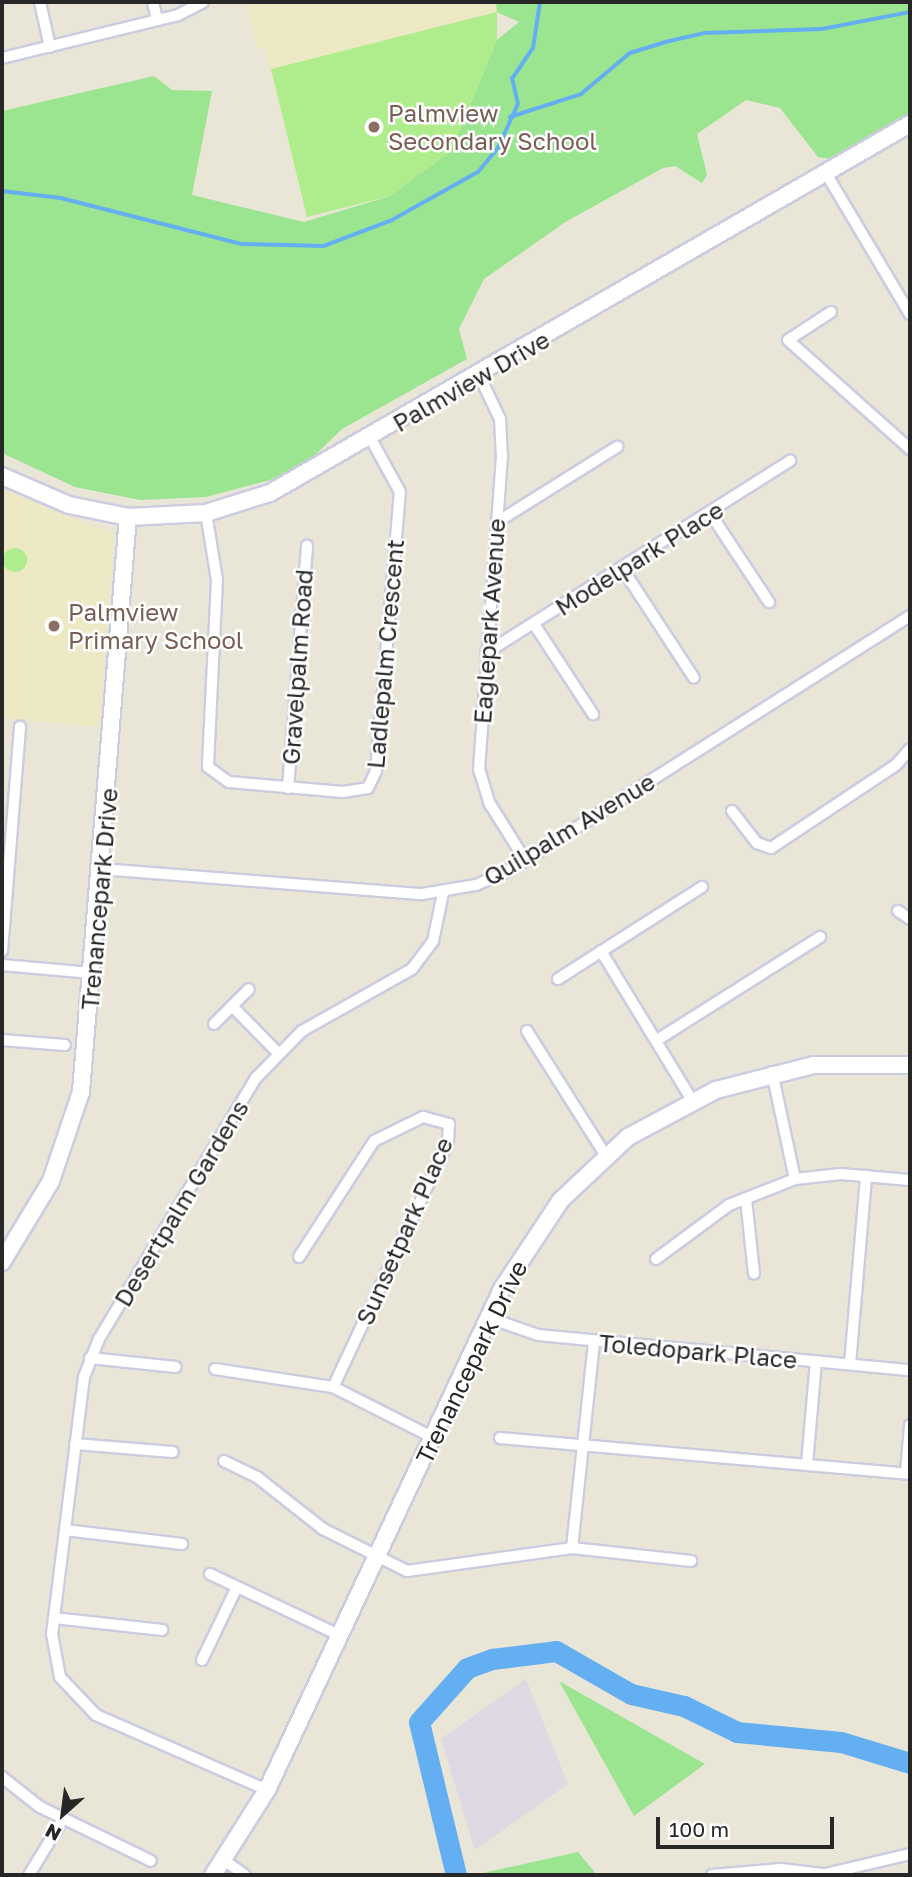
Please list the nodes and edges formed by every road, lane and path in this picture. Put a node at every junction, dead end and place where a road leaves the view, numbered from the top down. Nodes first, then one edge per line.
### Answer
1 (40, 2) edge
2 (153, 2) edge
3 (203, 2) edge
4 (158, 20) junction
5 (50, 47) junction
6 (2, 58) edge
7 (910, 124) edge
8 (827, 175) junction
9 (831, 312) dead end
10 (910, 314) edge
11 (479, 375) junction
12 (371, 439) junction
13 (617, 447) dead end
14 (910, 449) edge
15 (790, 461) dead end
16 (2, 476) edge
17 (206, 513) junction
18 (710, 513) junction
19 (128, 517) junction
20 (496, 522) junction
21 (307, 546) dead end
22 (622, 568) junction
23 (769, 602) dead end
24 (910, 616) edge
25 (534, 624) junction
26 (486, 653) junction
27 (694, 678) dead end
28 (593, 714) dead end
29 (20, 727) dead end
30 (910, 749) edge
31 (288, 788) junction
32 (732, 811) dead end
33 (525, 860) junction
34 (101, 869) junction
35 (702, 887) dead end
36 (443, 893) junction
37 (898, 911) dead end
38 (910, 919) edge
39 (820, 937) dead end
40 (2, 951) edge
41 (601, 951) junction
42 (2, 965) edge
43 (92, 973) junction
44 (558, 979) dead end
45 (249, 989) dead end
46 (232, 1006) junction
47 (214, 1024) dead end
48 (527, 1031) dead end
49 (2, 1040) edge
50 (657, 1040) junction
51 (65, 1045) dead end
52 (277, 1052) junction
53 (910, 1065) edge
54 (772, 1072) junction
55 (692, 1100) junction
56 (606, 1156) junction
57 (866, 1176) junction
58 (795, 1179) junction
59 (910, 1180) edge
60 (746, 1199) junction
61 (299, 1256) dead end
62 (656, 1259) dead end
63 (2, 1262) edge
64 (754, 1273) dead end
65 (489, 1318) junction
66 (594, 1342) junction
67 (90, 1358) junction
68 (816, 1361) junction
69 (850, 1364) junction
70 (176, 1367) dead end
71 (215, 1369) dead end
72 (910, 1370) edge
73 (332, 1387) junction
74 (910, 1425) edge
75 (434, 1438) junction
76 (500, 1438) dead end
77 (75, 1444) junction
78 (586, 1446) junction
79 (173, 1452) dead end
80 (224, 1461) dead end
81 (807, 1464) junction
82 (908, 1474) edge
83 (65, 1530) junction
84 (183, 1544) dead end
85 (572, 1548) junction
86 (377, 1559) junction
87 (691, 1561) dead end
88 (210, 1574) dead end
89 (237, 1587) junction
90 (54, 1618) junction
91 (162, 1630) dead end
92 (341, 1636) junction
93 (202, 1660) dead end
94 (3, 1781) edge
95 (267, 1790) junction
96 (63, 1819) junction
97 (910, 1854) edge
98 (151, 1861) dead end
99 (225, 1861) junction
100 (29, 1875) edge
101 (213, 1875) edge
102 (244, 1875) edge
103 (712, 1875) edge
104 (821, 1875) edge

1 - 5 street
2 - 4 street
3 - 4 street
4 - 5 street
5 - 6 street
7 - 8 street, Palmview Drive
8 - 10 street
8 - 11 street, Palmview Drive
9 - 14 street
11 - 12 street, Palmview Drive
11 - 20 street, Eaglepark Avenue
12 - 17 street, Palmview Drive
12 - 31 street, Ladlepalm Crescent
13 - 20 street
15 - 18 street, Modelpark Place
16 - 19 street, Palmview Drive
17 - 19 street, Palmview Drive
17 - 31 street, Ladlepalm Crescent
18 - 22 street, Modelpark Place
18 - 23 street
19 - 34 street, Trenancepark Drive
20 - 26 street, Eaglepark Avenue
21 - 31 street, Gravelpalm Road
22 - 25 street, Modelpark Place
22 - 27 street
24 - 33 street, Quilpalm Avenue
25 - 26 street, Modelpark Place
25 - 28 street
26 - 33 street, Eaglepark Avenue
29 - 40 street
30 - 32 street
33 - 36 street, Quilpalm Avenue
34 - 36 street, Quilpalm Avenue
34 - 43 street, Trenancepark Drive
35 - 41 street
36 - 52 street, Desertpalm Gardens
37 - 38 street
39 - 50 street
41 - 44 street
41 - 50 street
42 - 43 street
43 - 63 street, Trenancepark Drive
45 - 46 street
46 - 47 street
46 - 52 street
48 - 56 street
49 - 51 street
50 - 55 street
52 - 67 street, Desertpalm Gardens
53 - 54 street, Trenancepark Drive
54 - 55 street, Trenancepark Drive
54 - 58 street
55 - 56 street, Trenancepark Drive
56 - 65 street, Trenancepark Drive
57 - 58 street
57 - 59 street
57 - 69 street
58 - 60 street
60 - 62 street
60 - 64 street
61 - 73 street, Sunsetpark Place
65 - 66 street, Toledopark Place
65 - 75 street, Trenancepark Drive
66 - 68 street, Toledopark Place
66 - 78 street
67 - 70 street
67 - 77 street, Desertpalm Gardens
68 - 69 street, Toledopark Place
68 - 81 street
69 - 72 street, Toledopark Place
71 - 73 street
73 - 75 street
74 - 82 street
75 - 86 street, Trenancepark Drive
76 - 78 street
77 - 79 street
77 - 83 street, Desertpalm Gardens
78 - 81 street
78 - 85 street
80 - 86 street
81 - 82 street
83 - 84 street
83 - 90 street, Desertpalm Gardens
85 - 86 street
85 - 87 street
86 - 92 street, Trenancepark Drive
88 - 89 street
89 - 92 street
89 - 93 street
90 - 91 street
90 - 95 street, Desertpalm Gardens
92 - 95 street, Trenancepark Drive
94 - 96 street
95 - 99 street, Trenancepark Drive
96 - 98 street
96 - 100 street
97 - 104 street
99 - 101 street, Trenancepark Drive
99 - 102 street
103 - 104 street

